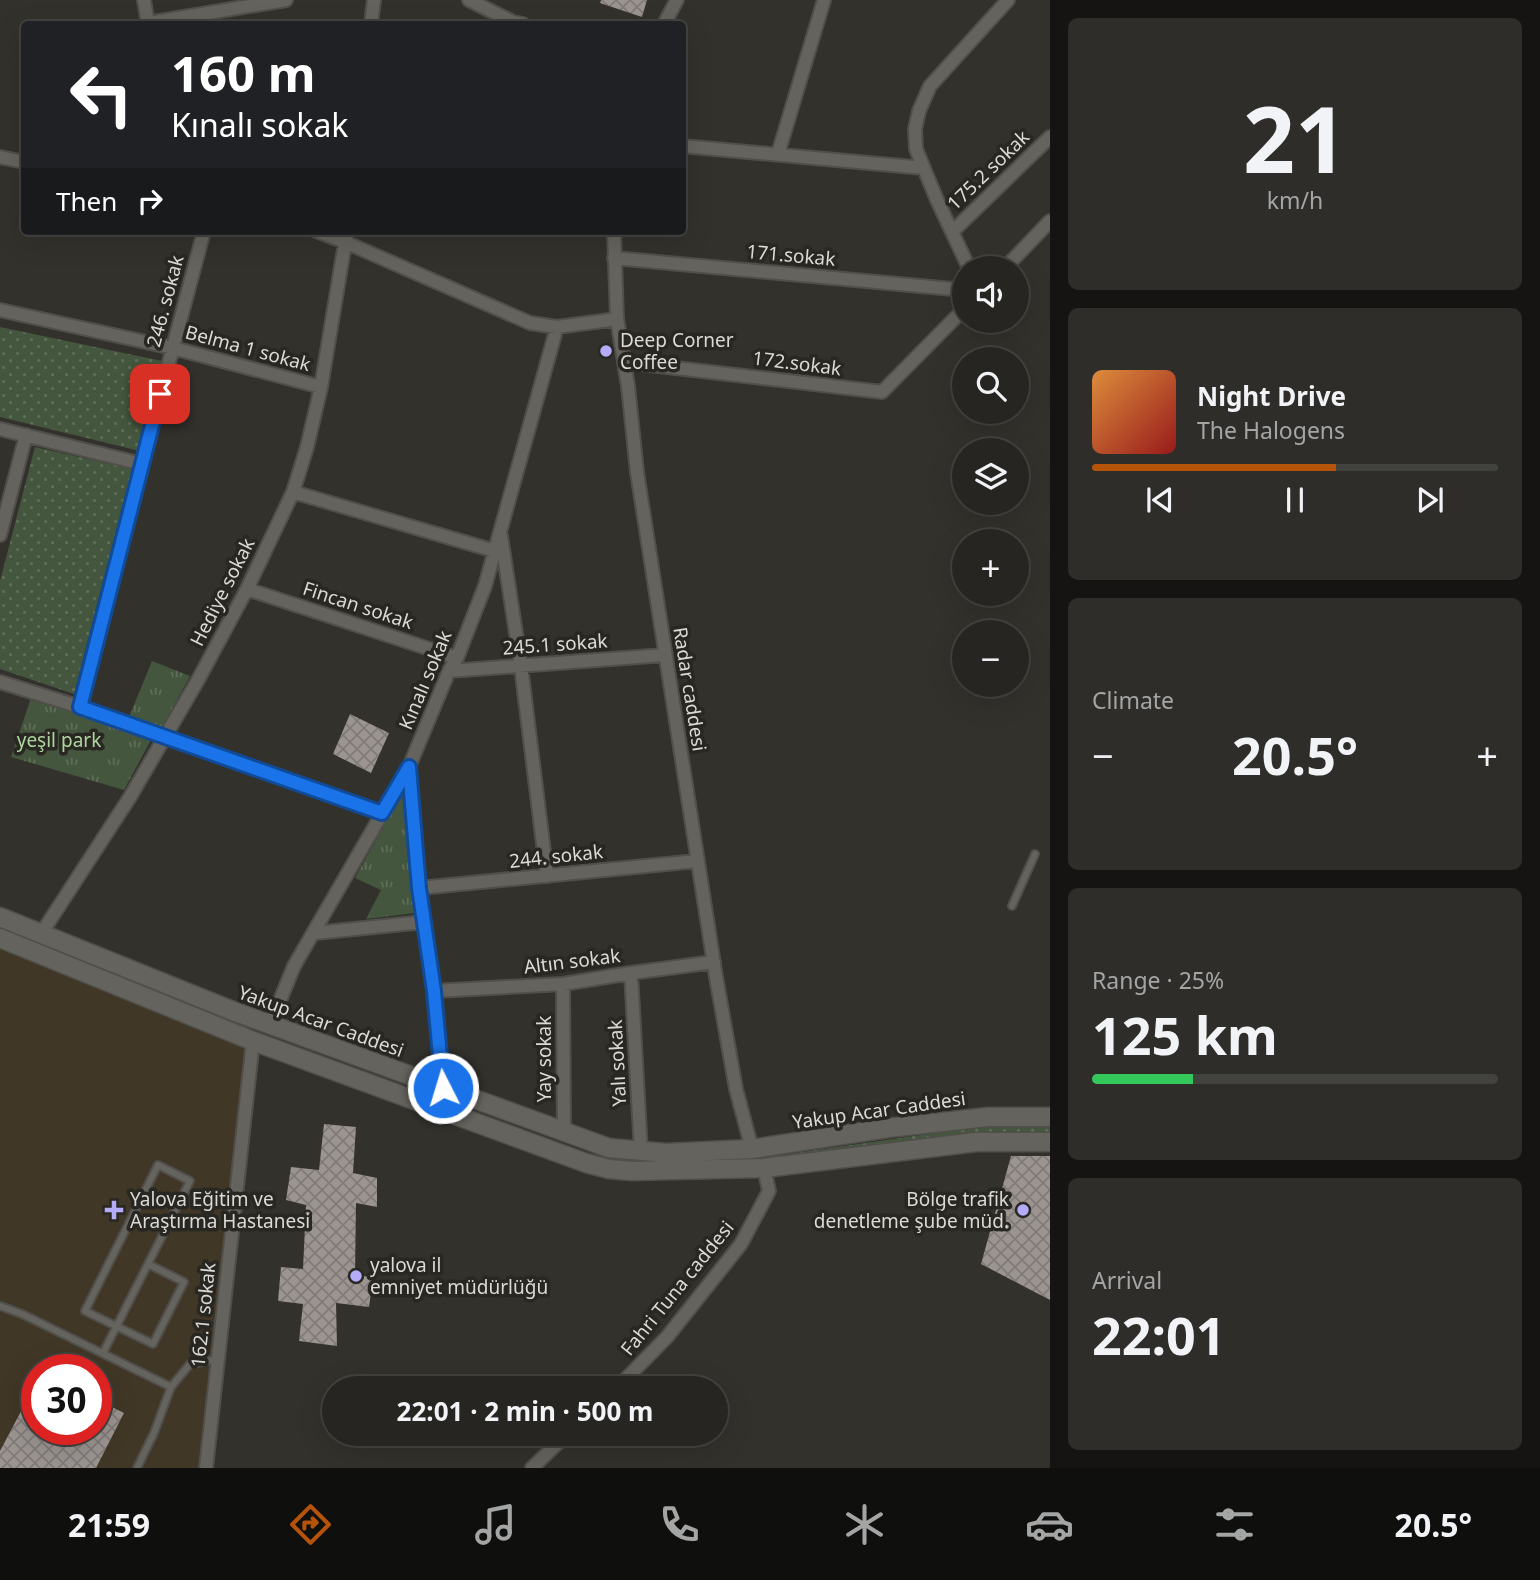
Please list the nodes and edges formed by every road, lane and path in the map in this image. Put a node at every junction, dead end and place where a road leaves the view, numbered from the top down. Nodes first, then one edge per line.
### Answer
1 (144, 0) edge
2 (286, 0) edge
3 (374, 0) edge
4 (469, 0) edge
5 (677, 0) edge
6 (824, 0) edge
7 (1008, 0) edge
8 (148, 21) edge
9 (165, 21) edge
10 (371, 21) edge
11 (511, 21) edge
12 (666, 21) edge
13 (1050, 136) edge
14 (686, 146) edge
15 (778, 154) junction
16 (0, 156) edge
17 (21, 161) edge
18 (924, 168) junction
19 (1050, 221) edge
20 (952, 232) junction
21 (203, 235) edge
22 (614, 235) edge
23 (346, 237) edge
24 (963, 256) edge
25 (1016, 256) edge
26 (614, 258) junction
27 (952, 289) edge
28 (0, 310) edge
29 (617, 319) junction
30 (952, 321) edge
31 (557, 327) junction
32 (173, 348) junction
33 (624, 362) junction
34 (321, 387) junction
35 (0, 429) edge
36 (26, 435) junction
37 (142, 464) junction
38 (293, 492) junction
39 (500, 532) junction
40 (0, 535) edge
41 (495, 551) junction
42 (247, 589) junction
43 (665, 656) junction
44 (457, 658) junction
45 (521, 666) junction
46 (449, 671) junction
47 (0, 682) edge
48 (80, 707) junction
49 (165, 737) junction
50 (409, 767) junction
51 (382, 813) junction
52 (1035, 854) dead end
53 (697, 861) junction
54 (547, 876) junction
55 (419, 888) junction
56 (1012, 906) dead end
57 (0, 917) edge
58 (424, 922) junction
59 (41, 933) junction
60 (315, 933) junction
61 (0, 937) edge
62 (713, 962) junction
63 (631, 973) junction
64 (563, 984) junction
65 (434, 991) junction
66 (270, 1025) junction
67 (254, 1041) junction
68 (443, 1088) junction
69 (1050, 1117) edge
70 (564, 1133) junction
71 (1050, 1142) edge
72 (752, 1149) junction
73 (641, 1152) junction
74 (764, 1168) junction
75 (148, 1264) junction
76 (0, 1306) edge
77 (117, 1326) junction
78 (103, 1353) junction
79 (218, 1359) junction
80 (629, 1376) edge
81 (171, 1387) junction
82 (555, 1446) edge
83 (137, 1468) edge
84 (206, 1468) edge
85 (531, 1468) edge

1 - 8 street
2 - 9 street
3 - 10 street
4 - 11 street
5 - 12 street
6 - 15 street
7 - 18 street
13 - 20 street, 175.2 sokak
14 - 15 street
15 - 18 street
16 - 17 street
18 - 20 street
19 - 25 street
20 - 24 street
21 - 32 street, 246. sokak
22 - 26 street, Radar caddesi
23 - 31 street
23 - 34 street, Hediye sokak
26 - 27 street, 171.sokak
26 - 29 street, Radar caddesi
28 - 32 street, Belma 1 sokak
29 - 31 street
29 - 33 street, Radar caddesi
30 - 33 street, 172.sokak
31 - 39 street, Kınalı sokak
32 - 34 street, Belma 1 sokak
32 - 37 street, 246. sokak
33 - 43 street, Radar caddesi
34 - 38 street, Hediye sokak
35 - 36 street
36 - 37 street
36 - 40 street
37 - 48 street, 246. sokak
38 - 41 street
38 - 42 street, Hediye sokak
39 - 41 street, Kınalı sokak
39 - 45 street
41 - 44 street, Kınalı sokak
42 - 44 street, Fincan sokak
42 - 49 street, Hediye sokak
43 - 45 street, 245.1 sokak
43 - 53 street, Radar caddesi
44 - 46 street, Kınalı sokak
45 - 46 street, 245.1 sokak
45 - 54 street
46 - 50 street, Kınalı sokak
47 - 48 street
48 - 49 street
49 - 51 street
49 - 59 street, Hediye sokak
50 - 51 street, Kınalı sokak
50 - 55 street
51 - 60 street, Kınalı sokak
52 - 56 lane
53 - 54 street, 244. sokak
53 - 62 street, Radar caddesi
54 - 55 street, 244. sokak
55 - 58 street
57 - 59 street, Yakup Acar Caddesi
58 - 60 street
58 - 65 street
59 - 66 street, Yakup Acar Caddesi
60 - 66 street, Kınalı sokak
61 - 67 street
62 - 63 street, Altın sokak
62 - 72 street, Radar caddesi
63 - 64 street, Altın sokak
63 - 73 street, Yalı sokak
64 - 65 street, Altın sokak
64 - 70 street, Yay sokak
65 - 68 street
66 - 68 street, Yakup Acar Caddesi
67 - 74 street
67 - 79 street, 162.1 sokak
68 - 70 street, Yakup Acar Caddesi
69 - 72 street, Yakup Acar Caddesi
70 - 73 street, Yakup Acar Caddesi
71 - 74 street
72 - 73 street, Yakup Acar Caddesi
74 - 80 street, Fahri Tuna caddesi
75 - 77 lane
75 - 77 lane
75 - 77 lane
76 - 78 lane
77 - 78 lane
78 - 81 lane
79 - 81 lane
79 - 84 street, 162.1 sokak
81 - 83 lane
82 - 85 street

